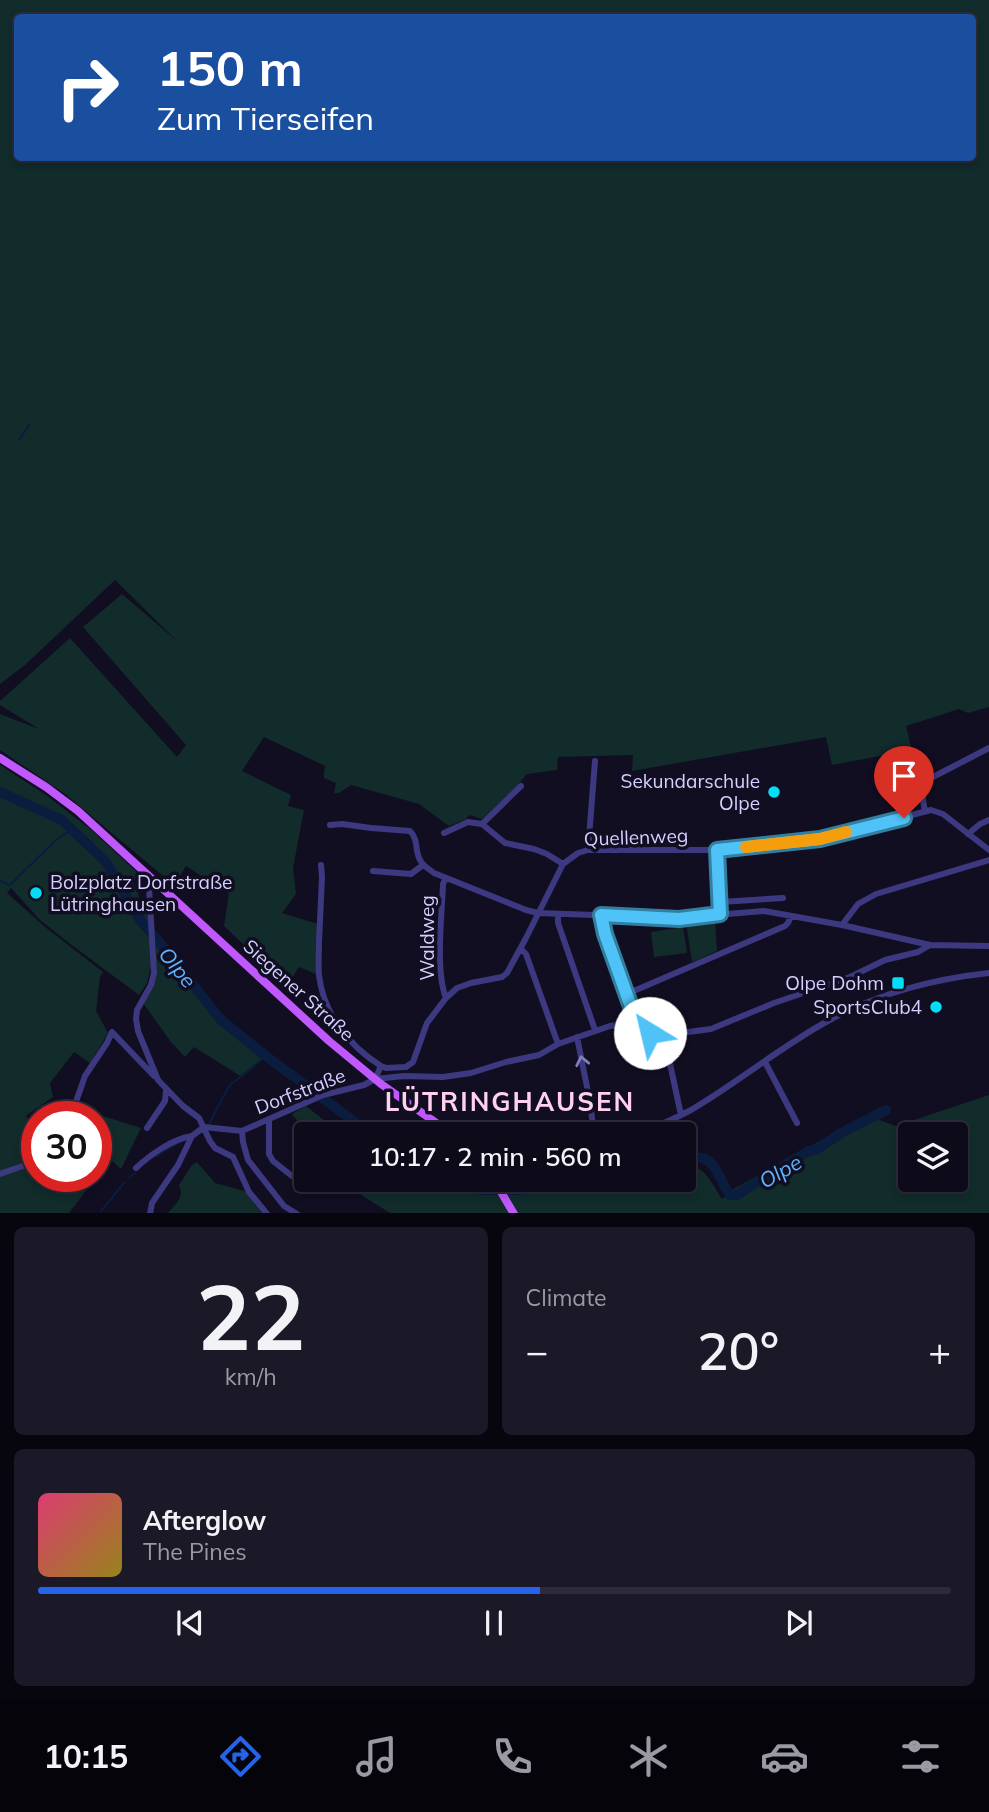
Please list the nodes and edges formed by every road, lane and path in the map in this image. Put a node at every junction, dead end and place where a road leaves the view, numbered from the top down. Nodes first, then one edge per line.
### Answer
1 (989, 748) edge
2 (0, 758) edge
3 (595, 761) dead end
4 (521, 786) dead end
5 (925, 811) junction
6 (989, 820) edge
7 (482, 824) junction
8 (330, 825) dead end
9 (444, 833) dead end
10 (968, 834) junction
11 (588, 850) junction
12 (717, 850) junction
13 (989, 850) edge
14 (989, 860) edge
15 (563, 864) junction
16 (321, 865) dead end
17 (423, 865) junction
18 (373, 871) dead end
19 (446, 878) junction
20 (153, 879) junction
21 (782, 898) dead end
22 (720, 902) junction
23 (537, 913) junction
24 (558, 914) junction
25 (720, 914) junction
26 (601, 915) junction
27 (791, 916) junction
28 (842, 925) junction
29 (930, 944) junction
30 (989, 946) edge
31 (521, 948) junction
32 (989, 972) edge
33 (626, 992) junction
34 (446, 998) junction
35 (639, 1029) junction
36 (596, 1030) junction
37 (665, 1035) junction
38 (576, 1037) junction
39 (558, 1044) junction
40 (765, 1062) junction
41 (380, 1066) junction
42 (375, 1079) junction
43 (158, 1080) junction
44 (166, 1091) junction
45 (76, 1101) edge
46 (681, 1115) junction
47 (269, 1119) junction
48 (435, 1122) edge
49 (592, 1122) edge
50 (665, 1122) edge
51 (797, 1123) dead end
52 (204, 1127) junction
53 (147, 1128) dead end
54 (242, 1131) junction
55 (192, 1136) junction
56 (21, 1167) edge
57 (136, 1168) dead end
58 (0, 1174) edge
59 (294, 1178) edge
60 (501, 1192) edge
61 (150, 1213) edge
62 (267, 1213) edge
63 (297, 1213) edge
64 (514, 1213) edge

1 - 5 street
2 - 20 main road, Siegener Straße
3 - 11 street
4 - 7 street
5 - 10 street
5 - 12 street, Quellenweg
6 - 10 street
7 - 9 street
7 - 15 street
8 - 17 street
10 - 13 street
11 - 12 street, Quellenweg
11 - 15 street, Quellenweg
12 - 22 street
14 - 28 street
15 - 23 street
16 - 41 street
17 - 18 street
17 - 19 street
19 - 23 street
19 - 34 street, Waldweg
20 - 42 main road, Siegener Straße
20 - 43 street
21 - 22 street
22 - 25 street
23 - 24 street
23 - 31 street
24 - 26 street
24 - 36 street
25 - 26 street
25 - 27 street
26 - 33 street
27 - 28 street
27 - 33 street
28 - 29 street
29 - 30 street
29 - 37 street
31 - 34 street
31 - 39 street
32 - 40 street
33 - 35 street
34 - 41 street
35 - 36 street, Dorfstraße
35 - 37 street, Dorfstraße
36 - 38 street, Dorfstraße
37 - 46 street
38 - 39 street, Dorfstraße
49 -> 38 street
39 - 42 street, Dorfstraße
40 - 46 street
40 - 51 street
41 - 42 street
42 - 47 street, Dorfstraße
42 - 48 main road, Siegener Straße
43 - 44 street
43 - 45 street
44 - 52 street
44 - 53 street
46 - 50 street
47 - 54 street, Dorfstraße
47 - 59 street
52 - 54 street, Dorfstraße
52 - 55 street
52 - 62 street
54 - 63 street
55 - 57 street
55 - 61 street
56 - 58 street
60 - 64 main road

